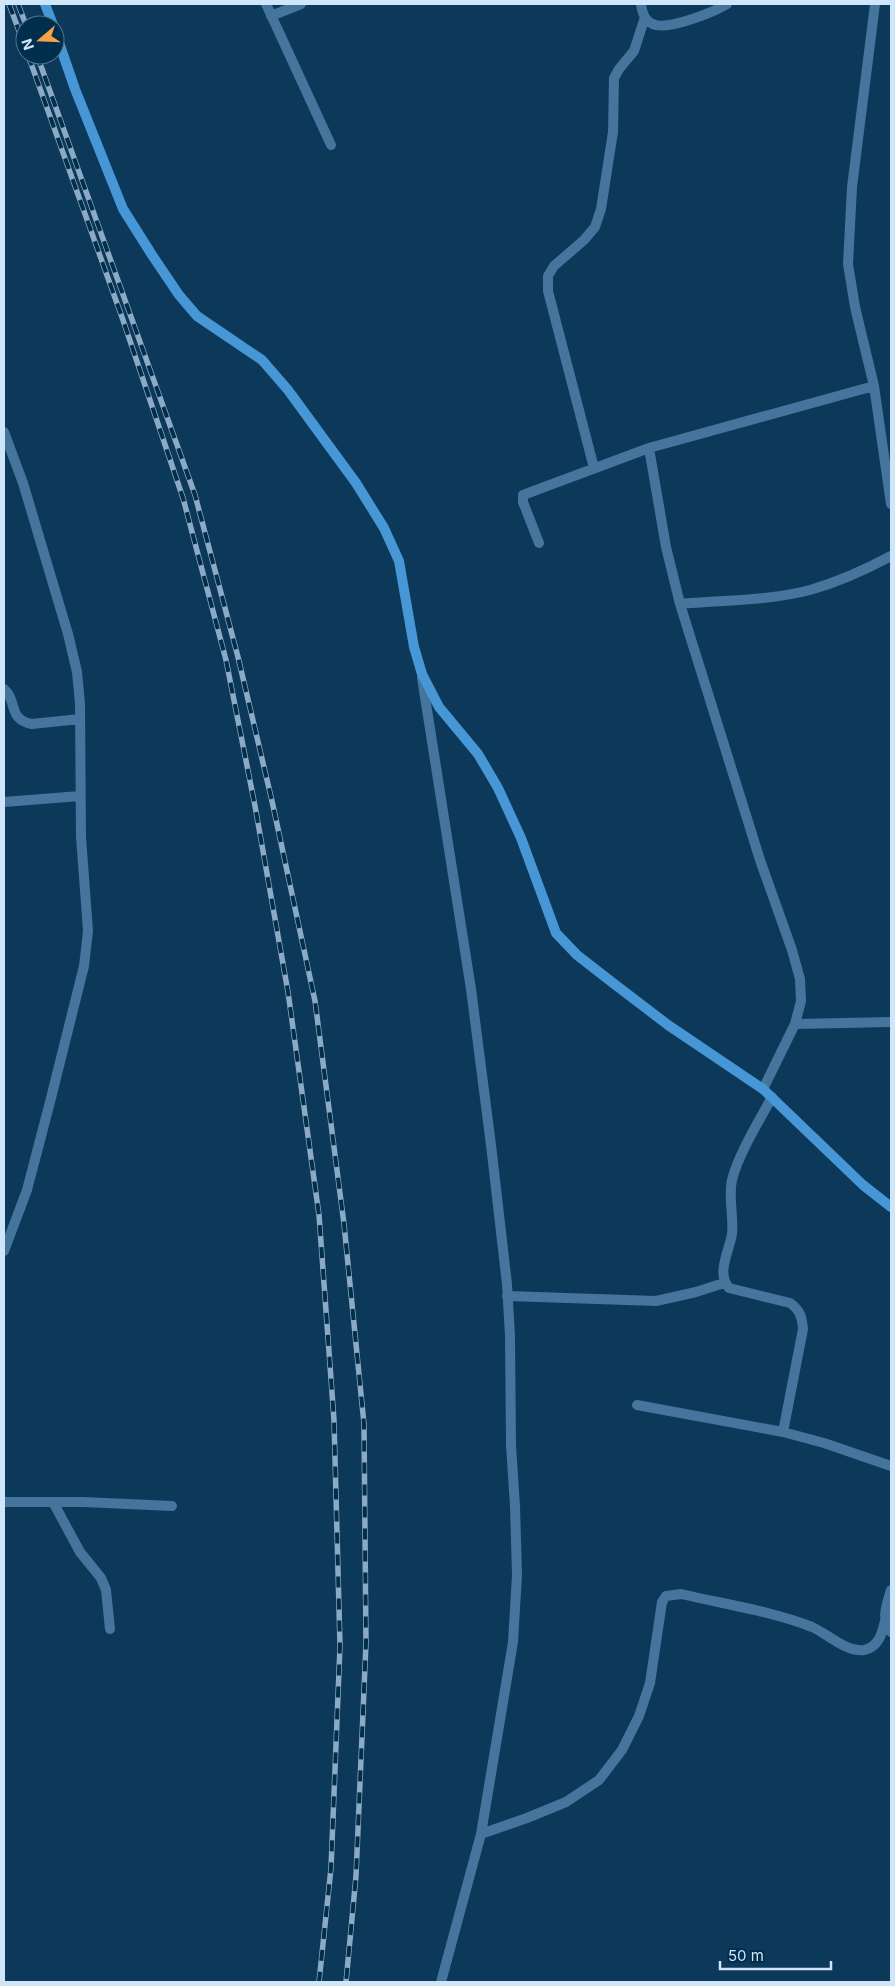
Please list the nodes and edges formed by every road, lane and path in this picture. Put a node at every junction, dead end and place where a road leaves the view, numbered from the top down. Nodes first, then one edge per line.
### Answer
1 (266, 4) edge
2 (301, 4) edge
3 (641, 4) edge
4 (727, 4) edge
5 (875, 4) edge
6 (271, 16) junction
7 (645, 17) junction
8 (65, 60) edge
9 (331, 146) dead end
10 (874, 386) junction
11 (4, 432) edge
12 (649, 448) junction
13 (594, 468) junction
14 (891, 504) edge
15 (539, 543) dead end
16 (891, 556) edge
17 (680, 604) junction
18 (422, 674) junction
19 (4, 690) edge
20 (80, 719) junction
21 (80, 796) junction
22 (4, 802) edge
23 (891, 1022) edge
24 (795, 1024) junction
25 (763, 1089) junction
26 (772, 1097) junction
27 (891, 1207) edge
28 (4, 1250) edge
29 (724, 1282) junction
30 (507, 1296) junction
31 (636, 1405) dead end
32 (783, 1432) junction
33 (891, 1466) edge
34 (4, 1502) edge
35 (53, 1502) junction
36 (172, 1506) dead end
37 (891, 1590) edge
38 (886, 1621) junction
39 (110, 1628) dead end
40 (891, 1632) edge
41 (481, 1834) junction
42 (441, 1982) edge

1 - 6 street
2 - 6 street
3 - 7 street
4 - 7 street
5 - 10 street
6 - 9 street
7 - 13 street
8 - 18 main road
10 - 12 street
10 - 14 street
11 - 20 street
12 - 13 street
12 - 17 street
13 - 15 street
16 - 17 street
17 - 24 street
18 - 25 main road
18 - 30 street
19 - 20 street
20 - 21 street
21 - 22 street
21 - 28 street
23 - 24 street
24 - 25 street
25 - 26 main road
26 - 27 main road
26 - 29 street
29 - 30 street
29 - 32 street
30 - 41 street
31 - 32 street
32 - 33 street
34 - 35 street
35 - 36 street
35 - 39 street
37 - 38 street
38 - 40 street
38 - 41 street
41 - 42 street

